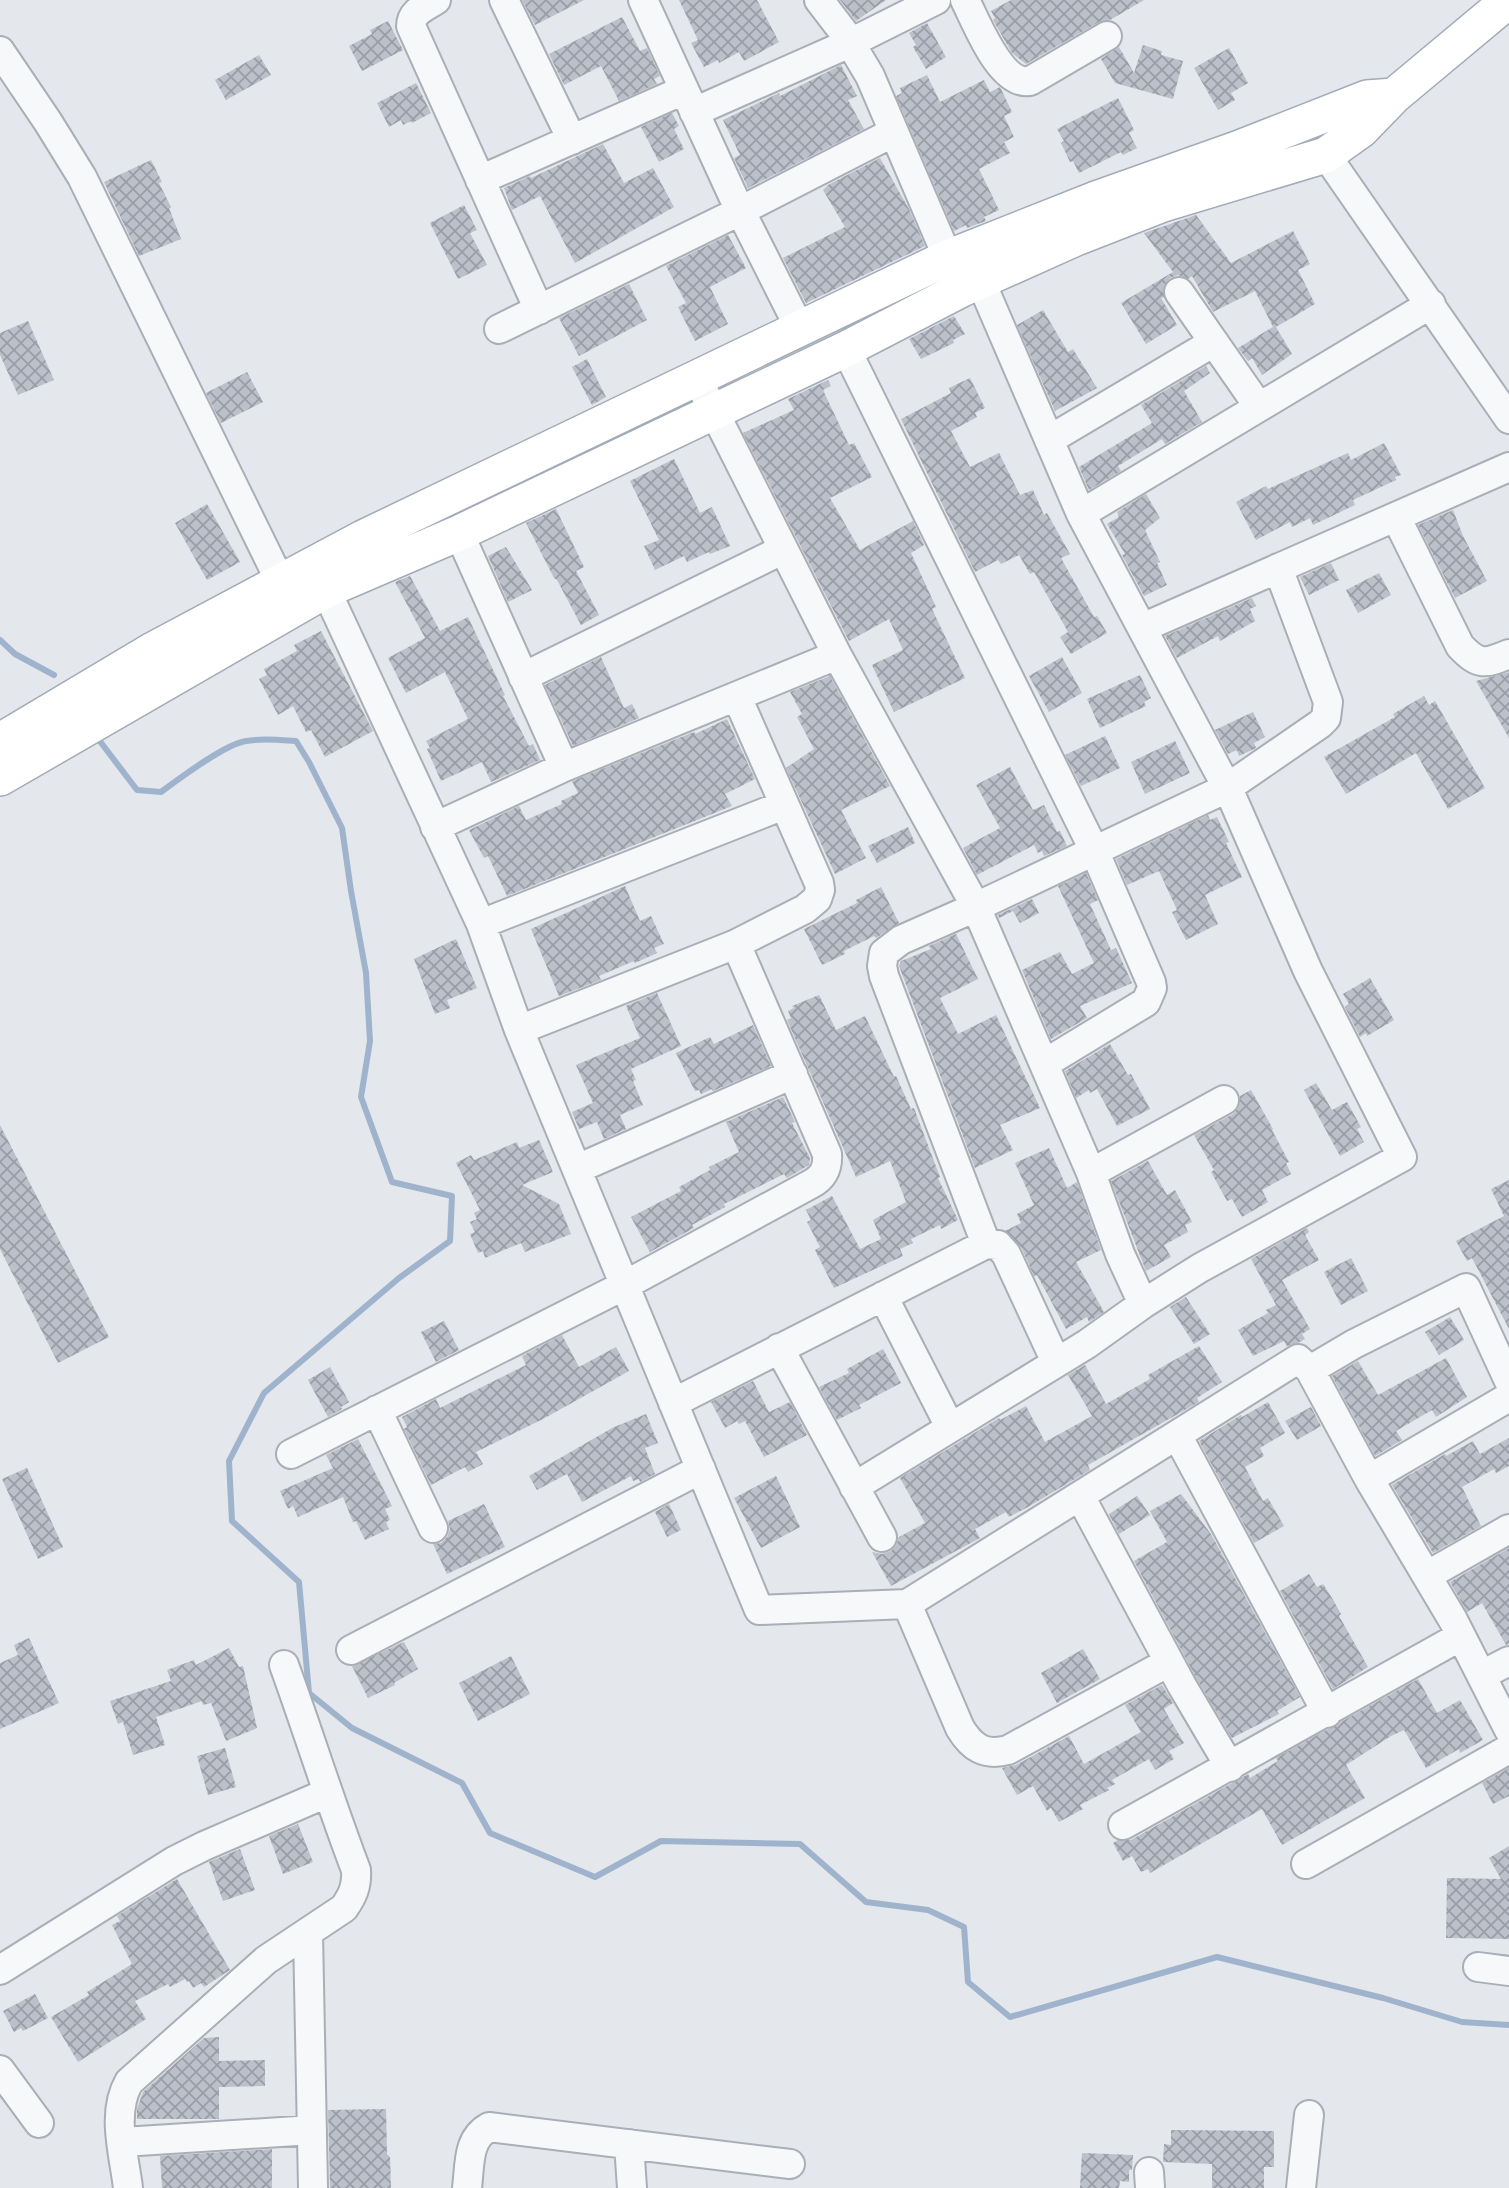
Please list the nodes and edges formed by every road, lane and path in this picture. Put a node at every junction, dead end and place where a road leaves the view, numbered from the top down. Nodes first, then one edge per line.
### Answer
1 (436, 0) edge
2 (504, 0) edge
3 (643, 0) edge
4 (819, 0) edge
5 (936, 0) edge
6 (965, 0) edge
7 (1509, 0) edge
8 (1107, 36) dead end
9 (850, 43) junction
10 (0, 51) edge
11 (1394, 96) junction
12 (689, 101) junction
13 (894, 132) junction
14 (572, 139) junction
15 (1326, 155) junction
16 (480, 180) junction
17 (740, 211) junction
18 (947, 258) junction
19 (972, 285) junction
20 (1179, 292) dead end
21 (1431, 304) junction
22 (539, 310) junction
23 (800, 329) junction
24 (499, 330) dead end
25 (1214, 342) junction
26 (846, 349) junction
27 (697, 378) junction
28 (1259, 407) junction
29 (712, 413) junction
30 (1509, 419) edge
31 (1049, 440) junction
32 (1509, 467) edge
33 (1081, 514) junction
34 (1396, 517) junction
35 (459, 533) junction
36 (782, 550) junction
37 (1278, 568) junction
38 (280, 581) junction
39 (326, 590) junction
40 (1142, 628) junction
41 (1509, 654) edge
42 (836, 655) junction
43 (523, 677) junction
44 (737, 697) junction
45 (87, 707) junction
46 (0, 741) edge
47 (564, 767) junction
48 (0, 778) edge
49 (1227, 788) junction
50 (784, 805) junction
51 (435, 827) junction
52 (1094, 850) junction
53 (976, 907) junction
54 (481, 924) junction
55 (736, 944) junction
56 (519, 1030) junction
57 (1044, 1064) junction
58 (793, 1074) junction
59 (1224, 1100) dead end
60 (577, 1169) junction
61 (1091, 1173) junction
62 (985, 1244) junction
63 (625, 1285) junction
64 (883, 1296) junction
65 (1143, 1304) junction
66 (779, 1348) junction
67 (1056, 1362) junction
68 (1310, 1370) junction
69 (1509, 1381) edge
70 (1509, 1397) edge
71 (673, 1402) junction
72 (377, 1410) junction
73 (950, 1427) junction
74 (1177, 1435) junction
75 (291, 1454) dead end
76 (701, 1469) junction
77 (1369, 1479) junction
78 (854, 1487) junction
79 (1080, 1496) junction
80 (433, 1528) dead end
81 (1509, 1529) edge
82 (882, 1537) dead end
83 (1428, 1575) junction
84 (907, 1604) junction
85 (1461, 1636) junction
86 (351, 1650) dead end
87 (1509, 1661) edge
88 (1169, 1662) junction
89 (284, 1665) dead end
90 (1482, 1675) junction
91 (1327, 1713) junction
92 (1509, 1730) edge
93 (1509, 1749) edge
94 (1230, 1766) junction
95 (327, 1793) junction
96 (1123, 1825) dead end
97 (1306, 1864) dead end
98 (308, 1932) junction
99 (1478, 1967) dead end
100 (0, 1970) edge
101 (1509, 1971) edge
102 (0, 2070) edge
103 (1309, 2115) dead end
104 (40, 2123) dead end
105 (312, 2130) junction
106 (123, 2142) junction
107 (629, 2144) junction
108 (790, 2164) dead end
109 (128, 2188) edge
110 (313, 2188) edge
111 (467, 2188) edge
112 (632, 2188) edge
113 (1301, 2188) edge

1 - 16 street
2 - 14 street
3 - 12 street
4 - 9 street
5 - 9 street
6 - 8 street
7 - 11 main road
9 - 12 street
9 - 13 street
10 - 38 street
11 - 15 main road
11 - 18 main road
12 - 14 street
12 - 17 street
13 - 17 street
13 - 18 street
14 - 16 street
15 - 19 main road
15 - 21 street
16 - 22 street
17 - 22 street
17 - 23 street
18 - 19 street
18 - 23 main road
19 - 26 main road
19 - 31 street
20 - 25 street
21 - 28 street
21 - 30 street
22 - 24 street
23 - 27 main road
25 - 28 street
25 - 31 street
26 - 29 main road
26 - 52 street
27 - 29 street
27 - 38 main road
28 - 33 street
29 - 35 main road
29 - 36 street
31 - 33 street
32 - 34 street
33 - 40 street
34 - 37 street
34 - 41 street
35 - 39 main road
35 - 43 street
36 - 42 street
36 - 43 street
37 - 40 street
37 - 49 street
38 - 45 main road
39 - 45 main road
39 - 51 street
40 - 49 street
42 - 44 street
42 - 53 street
43 - 47 street
44 - 47 street
44 - 50 street
45 - 46 main road
45 - 48 main road
47 - 51 street
49 - 52 street
49 - 65 street
50 - 54 street
50 - 55 street
51 - 54 street
52 - 53 street
52 - 57 street
53 - 57 street
53 - 62 street
54 - 56 street
55 - 56 street
55 - 58 street
56 - 60 street
57 - 61 street
58 - 60 street
58 - 63 street
59 - 61 street
60 - 63 street
61 - 65 street
62 - 64 street
62 - 67 street
63 - 71 street
63 - 72 street
64 - 66 street
64 - 73 street
65 - 67 street
66 - 71 street
66 - 78 street
67 - 73 street
68 - 69 street
68 - 74 street
68 - 77 street
70 - 77 street
71 - 76 street
72 - 75 street
72 - 80 street
73 - 78 street
74 - 79 street
74 - 91 street
76 - 84 street
76 - 86 street
77 - 83 street
78 - 82 street
79 - 84 street
79 - 88 street
81 - 83 street
83 - 85 street
84 - 88 street
85 - 90 street
85 - 91 street
87 - 90 street
88 - 94 street
89 - 95 street
90 - 92 street
91 - 94 street
93 - 97 street
94 - 96 street
95 - 98 street
95 - 100 street
98 - 105 street
98 - 106 street
99 - 101 street
102 - 104 street
103 - 113 street
105 - 106 street
105 - 110 street
106 - 109 street
107 - 108 street
107 - 111 street
107 - 112 street

